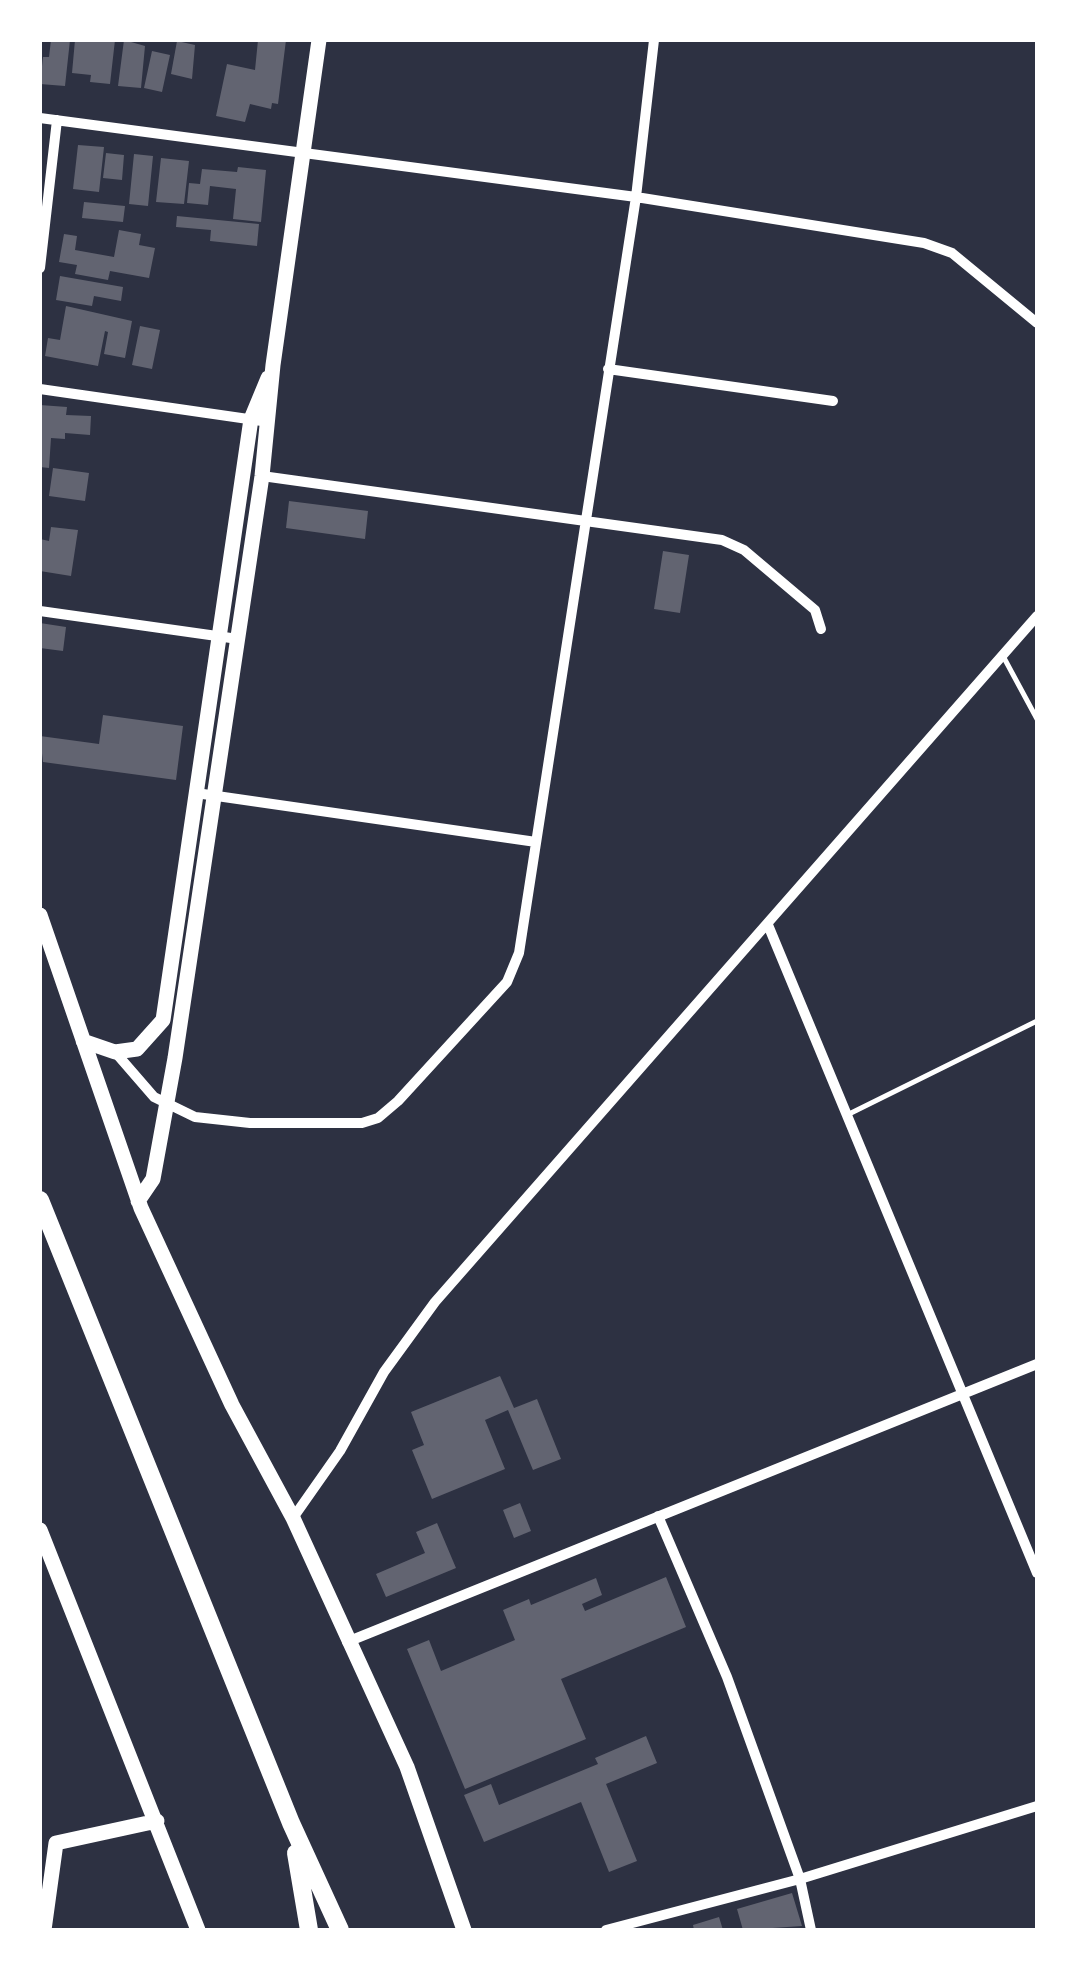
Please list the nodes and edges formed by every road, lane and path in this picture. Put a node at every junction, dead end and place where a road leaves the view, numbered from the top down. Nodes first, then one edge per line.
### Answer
1 (319, 40) edge
2 (654, 40) edge
3 (40, 118) edge
4 (58, 120) junction
5 (303, 153) junction
6 (636, 196) junction
7 (40, 268) edge
8 (1037, 324) edge
9 (273, 365) junction
10 (608, 369) junction
11 (40, 390) edge
12 (834, 401) dead end
13 (251, 420) junction
14 (269, 422) junction
15 (262, 476) junction
16 (582, 523) junction
17 (40, 611) edge
18 (1037, 616) edge
19 (821, 628) dead end
20 (219, 636) junction
21 (238, 638) junction
22 (1003, 656) junction
23 (1037, 719) edge
24 (196, 794) junction
25 (214, 796) junction
26 (536, 842) junction
27 (40, 915) edge
28 (768, 925) junction
29 (1037, 1022) edge
30 (83, 1041) junction
31 (115, 1052) junction
32 (167, 1105) junction
33 (846, 1116) junction
34 (40, 1200) edge
35 (138, 1200) junction
36 (1037, 1364) edge
37 (959, 1394) junction
38 (658, 1516) junction
39 (293, 1518) junction
40 (40, 1530) edge
41 (1037, 1573) edge
42 (347, 1642) junction
43 (1037, 1806) edge
44 (158, 1821) junction
45 (290, 1823) junction
46 (800, 1878) junction
47 (44, 1930) edge
48 (198, 1930) edge
49 (309, 1930) edge
50 (340, 1930) edge
51 (464, 1930) edge
52 (606, 1930) edge
53 (811, 1930) edge

1 - 5 main road
2 - 6 street
3 - 4 street
4 - 5 street
4 - 7 street
5 - 6 street
5 - 9 main road
6 - 8 street
6 - 10 street
9 - 13 main road
9 - 14 main road
10 - 12 street
10 - 16 street
11 - 13 street
13 - 14 street
13 - 20 main road
14 - 15 main road
15 - 16 street
15 - 21 main road
16 - 19 street
16 - 26 street
17 - 20 street
18 - 22 street
20 - 21 street
20 - 24 main road
21 - 25 main road
22 - 23 lane
22 - 28 street
24 - 25 street
24 - 31 main road
25 - 26 street
25 - 32 main road
26 - 32 street
27 - 30 main road
28 - 33 street
28 - 39 street
29 - 33 lane
30 - 31 main road
30 - 35 main road
31 - 32 street
32 - 35 main road
33 - 37 street
34 - 45 highway
35 - 39 main road
36 - 37 street
37 - 38 street
37 - 41 street
38 - 42 street
38 - 46 street
39 - 42 main road
40 - 44 main road
42 - 51 main road
43 - 46 street
44 - 47 main road
44 - 48 main road
45 - 49 highway
45 - 50 highway
46 - 52 street
46 - 53 street

